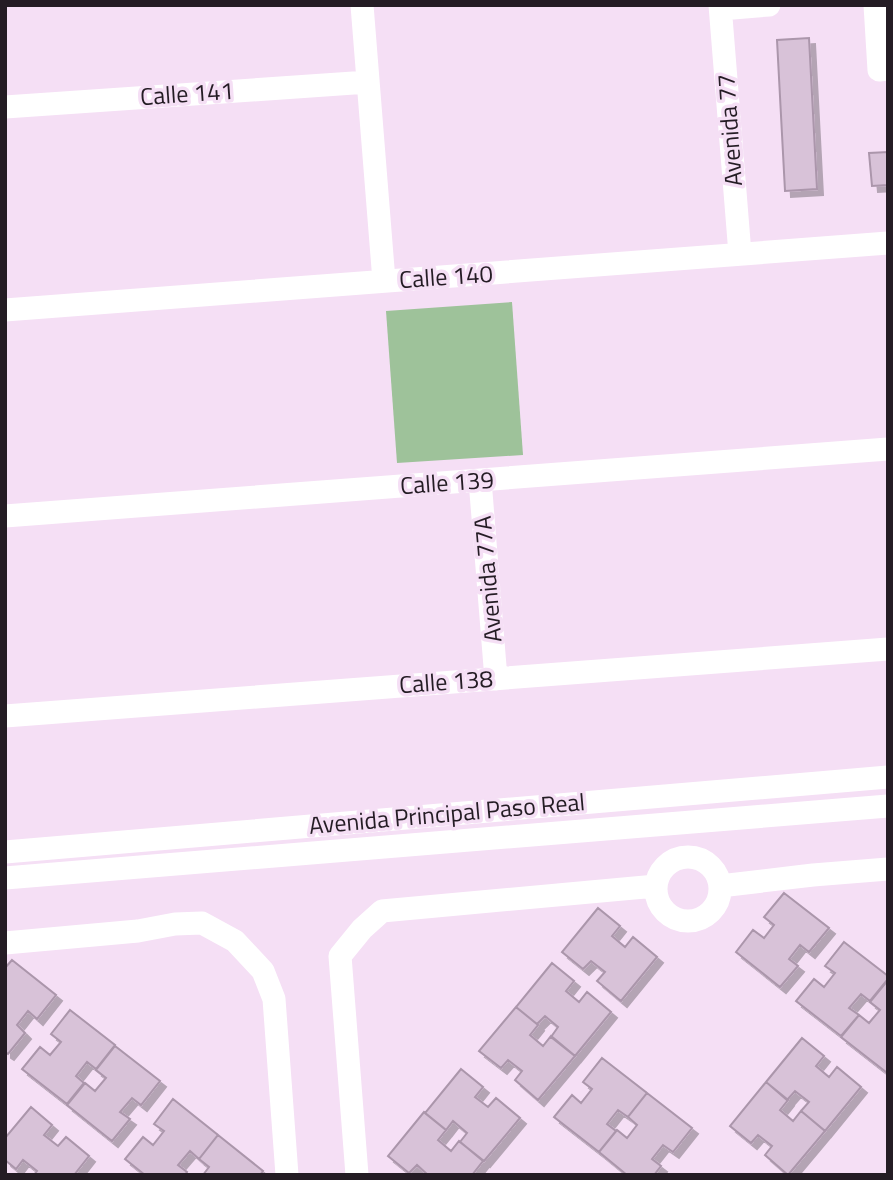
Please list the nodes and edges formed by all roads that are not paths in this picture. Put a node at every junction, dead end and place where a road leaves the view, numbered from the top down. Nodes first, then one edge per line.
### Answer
1 (362, 5) edge
2 (769, 5) edge
3 (875, 5) edge
4 (721, 7) edge
5 (888, 69) edge
6 (368, 82) junction
7 (5, 107) edge
8 (888, 243) edge
9 (740, 254) junction
10 (384, 281) junction
11 (5, 310) edge
12 (888, 449) edge
13 (480, 480) junction
14 (5, 516) edge
15 (888, 649) edge
16 (496, 679) junction
17 (5, 716) edge
18 (888, 777) edge
19 (691, 794) junction
20 (888, 806) edge
21 (693, 822) junction
22 (5, 852) edge
23 (681, 857) junction
24 (888, 869) edge
25 (5, 878) edge
26 (656, 886) junction
27 (720, 886) junction
28 (5, 943) edge
29 (288, 1175) edge
30 (357, 1175) edge

1 - 6 street
2 - 4 street
3 - 5 street
4 - 9 street, Avenida 77
6 - 7 street, Calle 141
6 - 10 street
8 - 9 street, Calle 140
9 - 10 street, Calle 140
10 - 11 street, Calle 140
12 - 13 street, Calle 139
13 - 14 street, Calle 139
13 - 16 street, Avenida 77A
15 - 16 street, Calle 138
16 - 17 street, Calle 138
18 - 19 street, Avenida Principal Paso Real
19 - 21 street
19 - 22 street, Avenida Principal Paso Real
20 - 21 street, Avenida Principal Paso Real
21 - 23 street
21 - 25 street, Avenida Principal Paso Real
23 - 26 street
23 - 27 street
24 - 27 street
26 - 27 street
26 - 30 street
28 - 29 street

